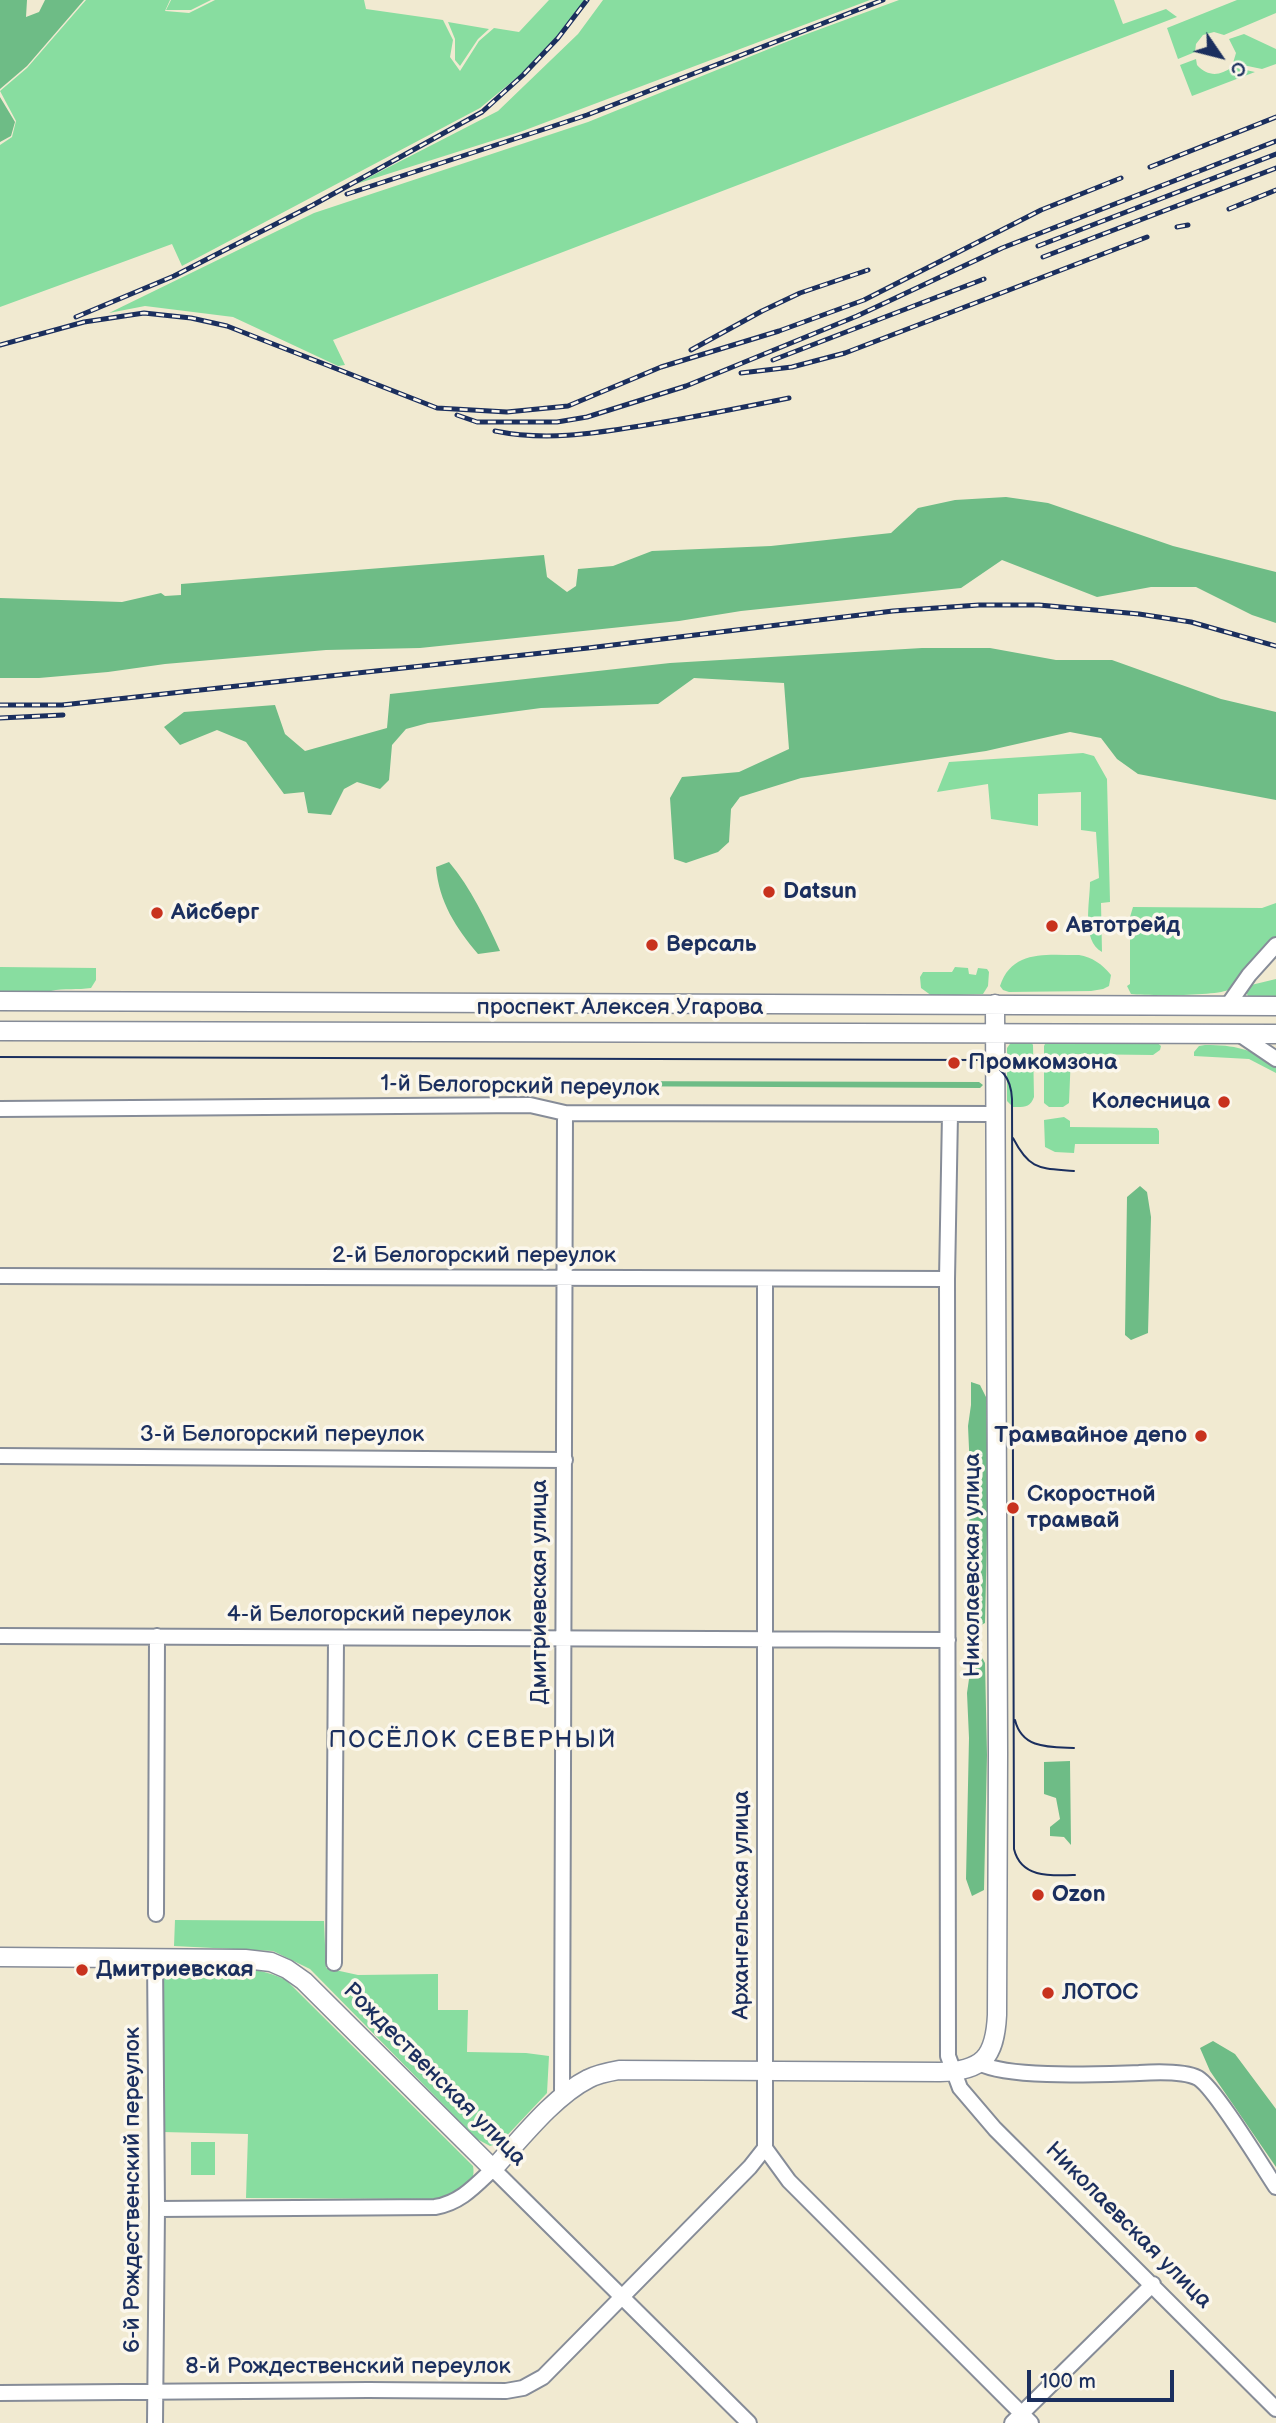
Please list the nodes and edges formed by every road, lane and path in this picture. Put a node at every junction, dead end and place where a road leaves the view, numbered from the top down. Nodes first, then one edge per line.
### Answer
1 (1276, 946) edge
2 (0, 1001) edge
3 (995, 1004) junction
4 (1228, 1005) junction
5 (1276, 1006) edge
6 (0, 1031) edge
7 (996, 1034) junction
8 (1239, 1034) junction
9 (1276, 1034) edge
10 (1276, 1059) edge
11 (0, 1109) edge
12 (565, 1113) junction
13 (950, 1114) junction
14 (996, 1114) junction
15 (0, 1276) edge
16 (565, 1279) junction
17 (947, 1279) junction
18 (765, 1280) junction
19 (0, 1456) edge
20 (565, 1460) junction
21 (0, 1636) edge
22 (157, 1636) junction
23 (336, 1638) junction
24 (565, 1638) junction
25 (766, 1638) junction
26 (947, 1640) junction
27 (156, 1914) dead end
28 (0, 1957) edge
29 (155, 1957) junction
30 (334, 1964) dead end
31 (979, 2063) junction
32 (764, 2071) junction
33 (954, 2072) junction
34 (562, 2096) junction
35 (765, 2148) junction
36 (493, 2169) junction
37 (1276, 2187) edge
38 (157, 2208) junction
39 (1153, 2284) junction
40 (624, 2298) junction
41 (155, 2391) junction
42 (0, 2393) edge
43 (1276, 2409) edge
44 (1021, 2420) edge
45 (155, 2423) edge
46 (749, 2423) edge

1 - 4 street
2 - 3 main road, проспект Алексея Угарова
3 - 4 main road, проспект Алексея Угарова
3 - 7 main road, Николаевская улица
4 - 5 main road, проспект Алексея Угарова
6 - 7 main road, проспект Алексея Угарова
7 - 8 main road, проспект Алексея Угарова
7 - 14 main road, Николаевская улица
8 - 9 main road, проспект Алексея Угарова
8 - 10 street
11 - 12 street, 1-й Белогорский переулок
12 - 13 street, 1-й Белогорский переулок
12 - 16 street, Дмитриевская улица
13 - 14 street, 1-й Белогорский переулок
13 - 17 street, Николаевская улица
14 - 31 main road, Николаевская улица
15 - 16 street, 2-й Белогорский переулок
16 - 18 street, 2-й Белогорский переулок
16 - 20 street, Дмитриевская улица
17 - 18 street, 2-й Белогорский переулок
17 - 26 street, Николаевская улица
18 - 25 street, Архангельская улица
19 - 20 street, 3-й Белогорский переулок
20 - 24 street, Дмитриевская улица
21 - 22 street, 4-й Белогорский переулок
22 - 23 street, 4-й Белогорский переулок
22 - 27 street
23 - 24 street, 4-й Белогорский переулок
23 - 30 street
24 - 25 street, 4-й Белогорский переулок
24 - 34 street, Дмитриевская улица
25 - 26 street, 4-й Белогорский переулок
25 - 32 street, Архангельская улица
26 - 33 street, Николаевская улица
28 - 29 main road, Рождественская улица
29 - 36 main road, Рождественская улица
29 - 38 street, 6-й Рождественский переулок
31 - 33 main road
31 - 37 street
32 - 33 main road
32 - 34 main road
32 - 35 street, Архангельская улица
33 - 39 street, Николаевская улица
34 - 36 main road
35 - 40 street, 8-й Рождественский переулок
35 - 44 street
36 - 38 street
36 - 40 street, Рождественская улица
38 - 41 street, 6-й Рождественский переулок
39 - 43 street, Николаевская улица
39 - 44 street
40 - 41 street, 8-й Рождественский переулок
40 - 46 street, Рождественская улица
41 - 42 street, 8-й Рождественский переулок
41 - 45 street, 6-й Рождественский переулок

